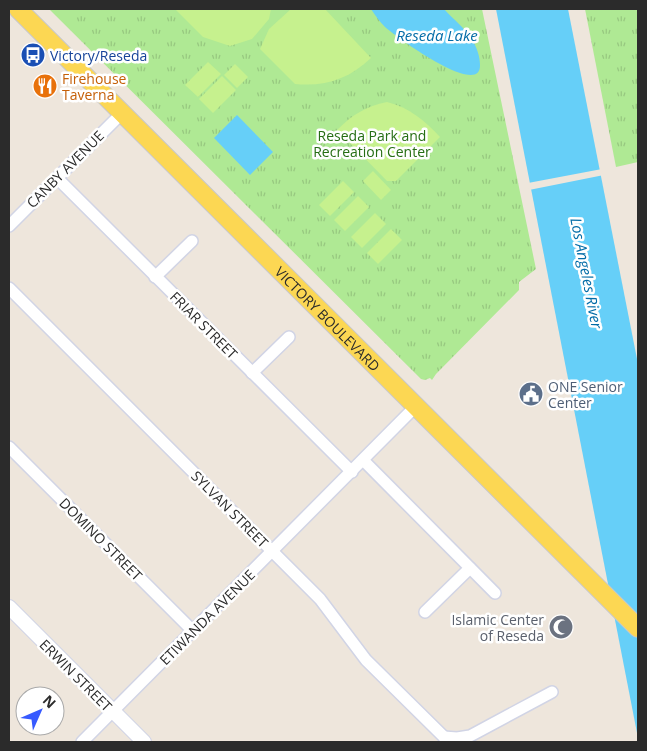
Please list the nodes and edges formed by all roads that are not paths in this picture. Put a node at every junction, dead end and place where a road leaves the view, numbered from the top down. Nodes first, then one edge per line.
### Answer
1 (18, 9) edge
2 (122, 113) junction
3 (57, 178) junction
4 (9, 226) edge
5 (192, 241) dead end
6 (155, 277) junction
7 (9, 288) edge
8 (289, 337) dead end
9 (252, 373) junction
10 (416, 406) junction
11 (9, 447) edge
12 (363, 460) junction
13 (352, 472) junction
14 (272, 551) junction
15 (470, 568) junction
16 (495, 593) dead end
17 (9, 607) edge
18 (425, 612) dead end
19 (638, 628) edge
20 (193, 631) junction
21 (552, 692) dead end
22 (113, 711) junction
23 (443, 739) edge
24 (82, 742) edge
25 (144, 742) edge

1 - 2 main road, VICTORY BOULEVARD
2 - 3 street, CANBY AVENUE
2 - 10 main road, VICTORY BOULEVARD
3 - 4 street, CANBY AVENUE
3 - 6 street, FRIAR STREET
5 - 6 street
6 - 9 street, FRIAR STREET
7 - 14 street, SYLVAN STREET
8 - 9 street
9 - 13 street, FRIAR STREET
10 - 12 street, ETIWANDA AVENUE
10 - 19 main road, VICTORY BOULEVARD
11 - 20 street, DOMINO STREET
12 - 13 street, ETIWANDA AVENUE
12 - 15 street
13 - 14 street, ETIWANDA AVENUE
14 - 20 street, ETIWANDA AVENUE
14 - 23 street, SYLVAN STREET
15 - 16 street
15 - 18 street
17 - 22 street, ERWIN STREET
20 - 22 street, ETIWANDA AVENUE
21 - 23 street
22 - 24 street, ETIWANDA AVENUE
22 - 25 street, ERWIN STREET

